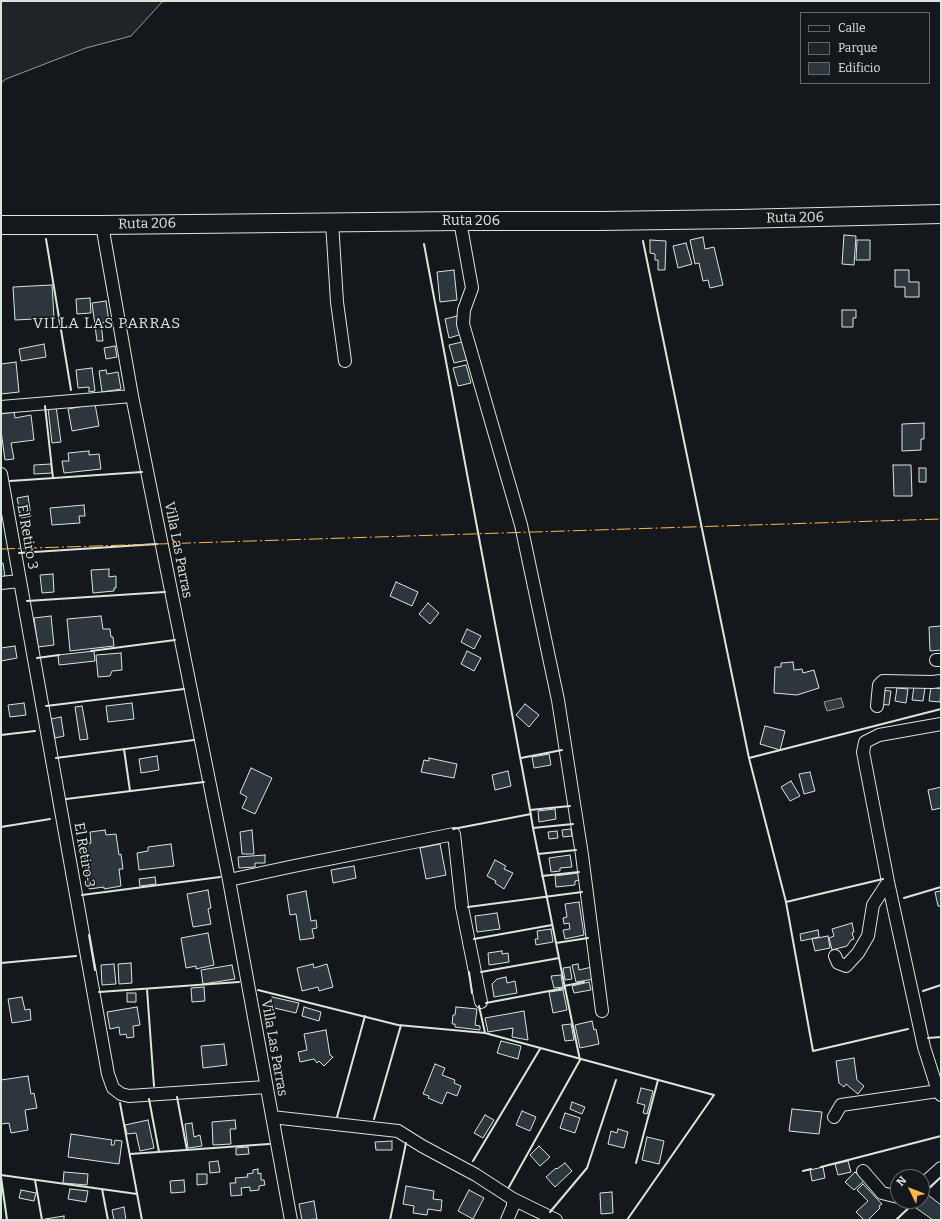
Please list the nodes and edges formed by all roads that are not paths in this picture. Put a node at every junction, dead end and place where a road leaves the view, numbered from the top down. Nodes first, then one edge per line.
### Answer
1 (941, 214) edge
2 (460, 221) junction
3 (332, 222) junction
4 (1, 224) edge
5 (102, 225) junction
6 (345, 361) dead end
7 (132, 396) junction
8 (1, 407) edge
9 (1, 474) edge
10 (19, 581) junction
11 (1, 583) edge
12 (941, 681) edge
13 (876, 706) dead end
14 (941, 724) edge
15 (229, 880) junction
16 (888, 882) junction
17 (835, 956) dead end
18 (481, 1002) dead end
19 (602, 1011) dead end
20 (266, 1087) junction
21 (940, 1093) edge
22 (272, 1117) junction
23 (834, 1117) dead end
24 (941, 1168) edge
25 (863, 1171) dead end
26 (930, 1178) edge
27 (890, 1195) edge
28 (513, 1199) junction
29 (292, 1220) edge
30 (507, 1220) edge
31 (556, 1220) edge

1 - 2 highway, Ruta 206
2 - 3 highway, Ruta 206
2 - 19 street
3 - 5 highway, Ruta 206
3 - 6 street
4 - 5 highway, Ruta 206
5 - 7 street, Villa Las Parras
7 - 8 street
7 - 15 street, Villa Las Parras
9 - 10 street, El Retiro 3
10 - 11 street
10 - 20 street, El Retiro 3
12 - 13 street
14 - 16 street
15 - 18 street
15 - 20 street, Villa Las Parras
16 - 17 street
16 - 21 street
20 - 22 street, Villa Las Parras
21 - 23 street
22 - 28 street
22 - 29 street, Villa Las Parras
24 - 26 street
25 - 27 street
28 - 30 street
28 - 31 street

